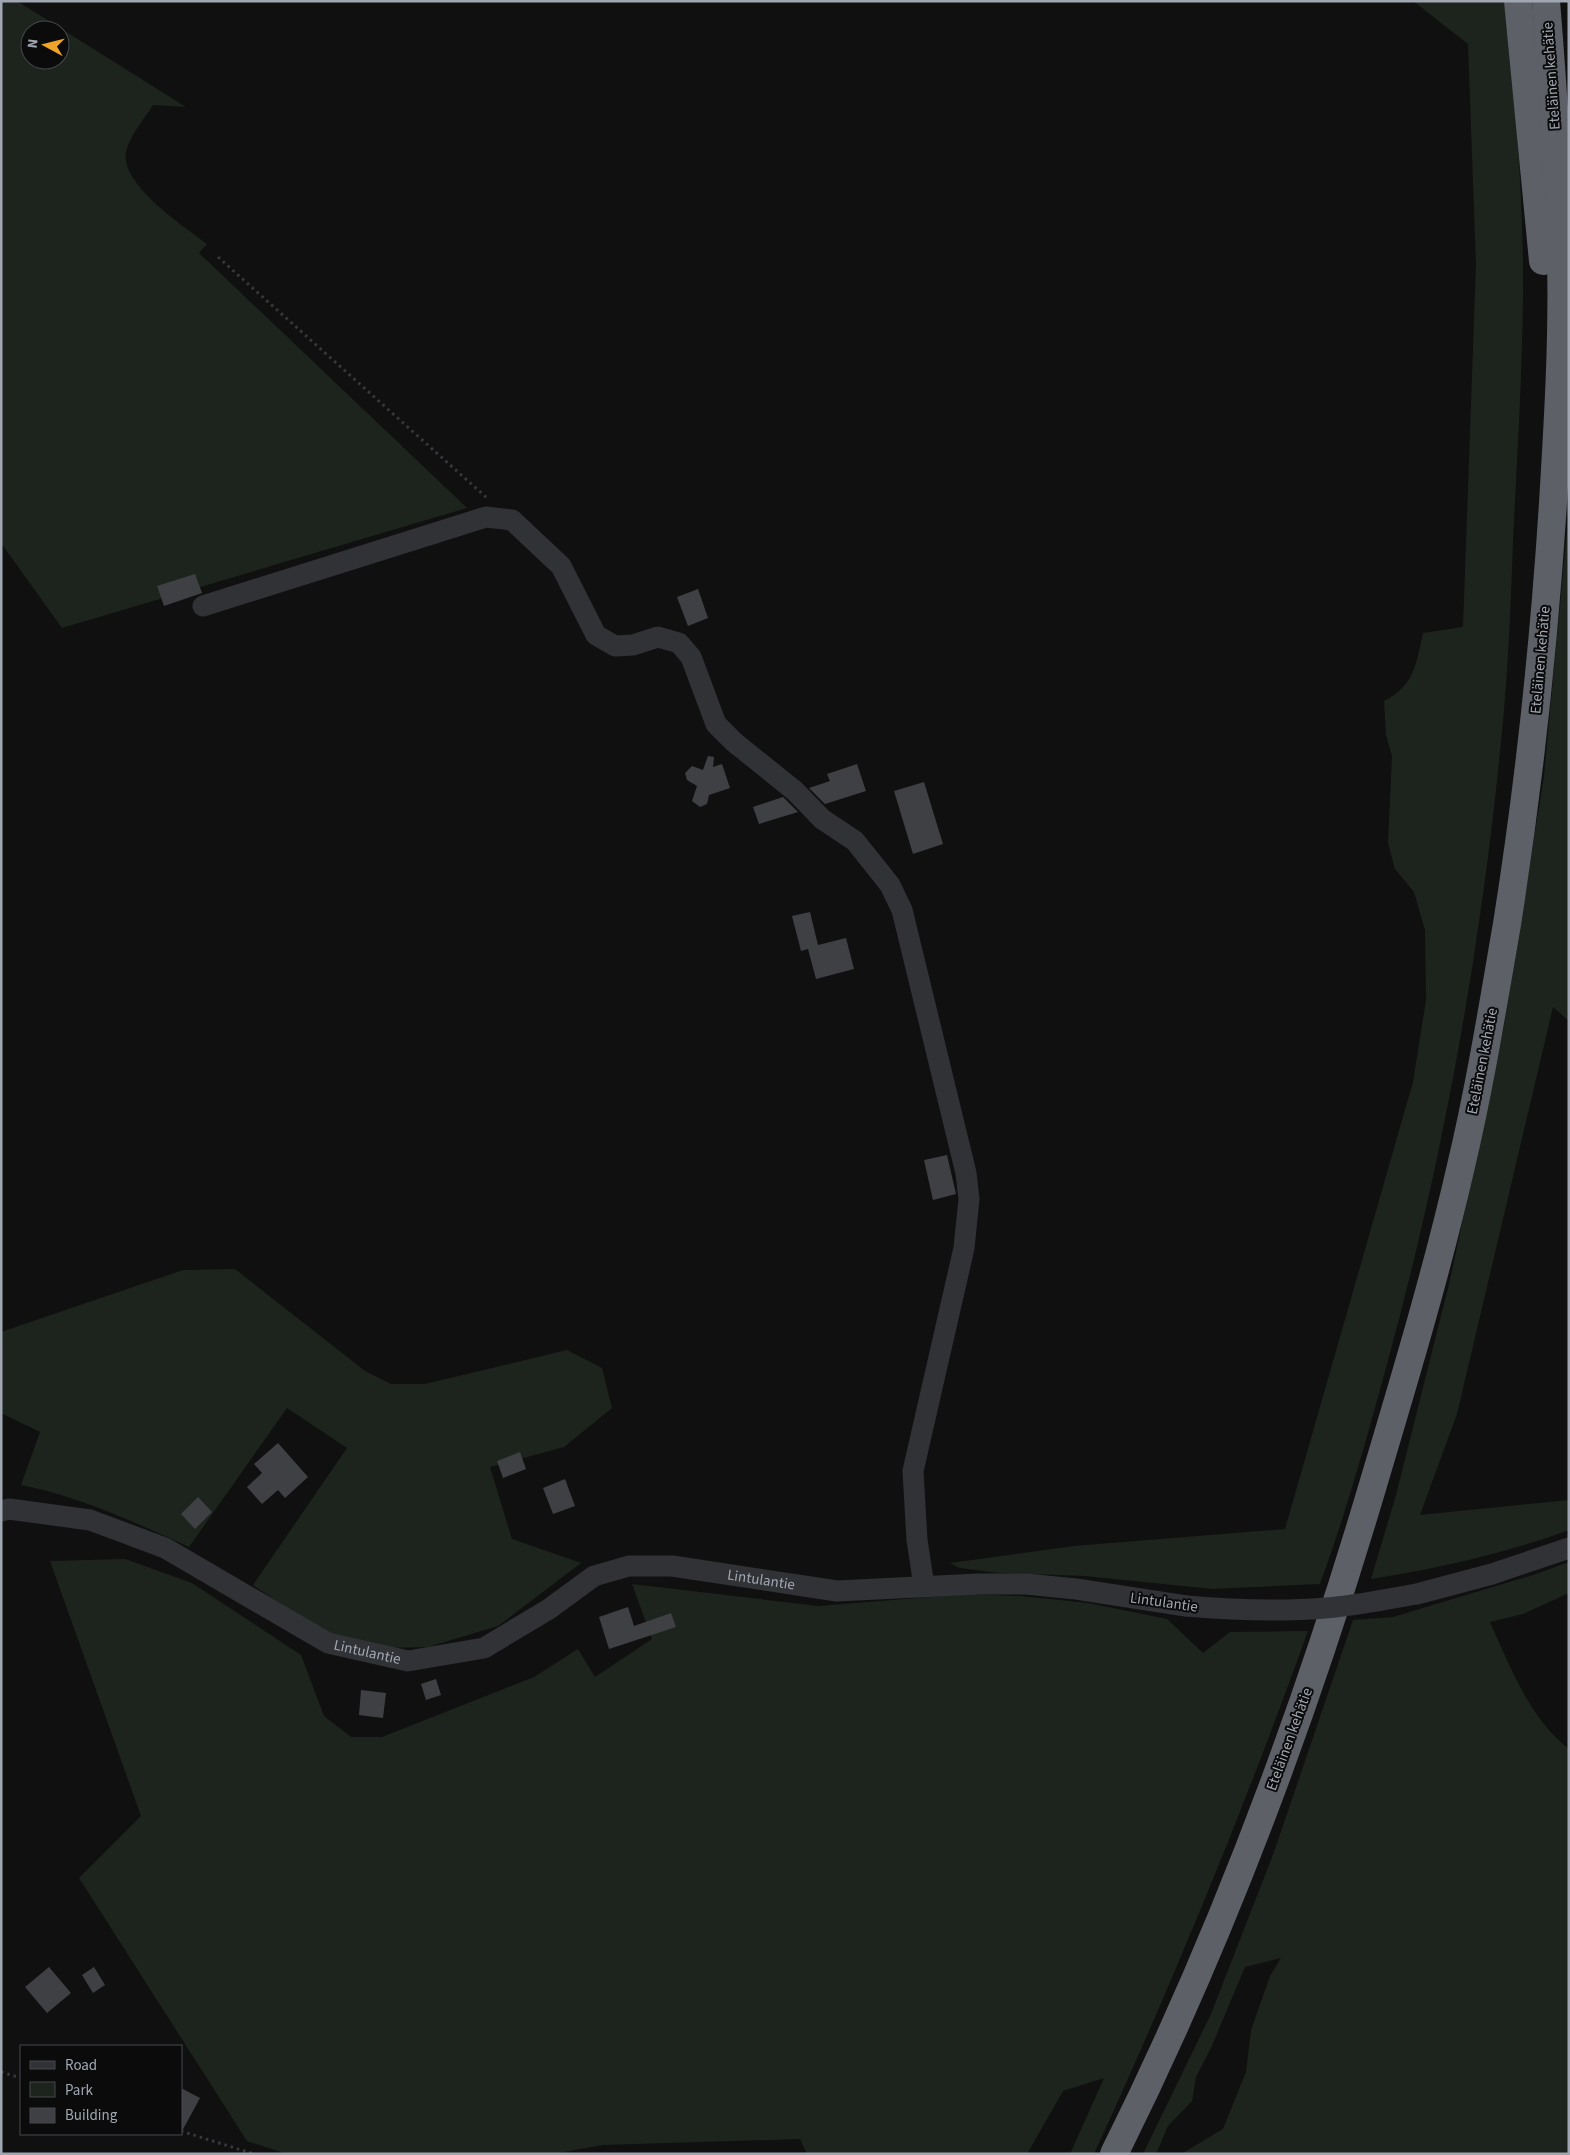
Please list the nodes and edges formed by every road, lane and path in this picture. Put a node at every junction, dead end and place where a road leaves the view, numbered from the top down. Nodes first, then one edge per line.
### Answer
1 (1518, 1) edge
2 (1530, 1) edge
3 (1546, 1) edge
4 (1557, 1) edge
5 (218, 258) dead end
6 (1552, 260) junction
7 (512, 520) junction
8 (203, 606) dead end
9 (1, 1511) edge
10 (1569, 1548) edge
11 (924, 1586) junction
12 (1, 2072) edge
13 (20, 2078) edge
14 (182, 2131) edge
15 (254, 2154) edge
16 (1114, 2154) edge

1 - 6 highway
2 - 6 highway, Eteläinen kehätie
3 - 6 highway, Eteläinen kehätie
4 - 6 highway
5 - 7 path
6 - 16 highway, Eteläinen kehätie
7 - 8 street
7 - 11 street
9 - 11 street, Lintulantie
10 - 11 street, Lintulantie, bridge
12 - 13 path
14 - 15 path

